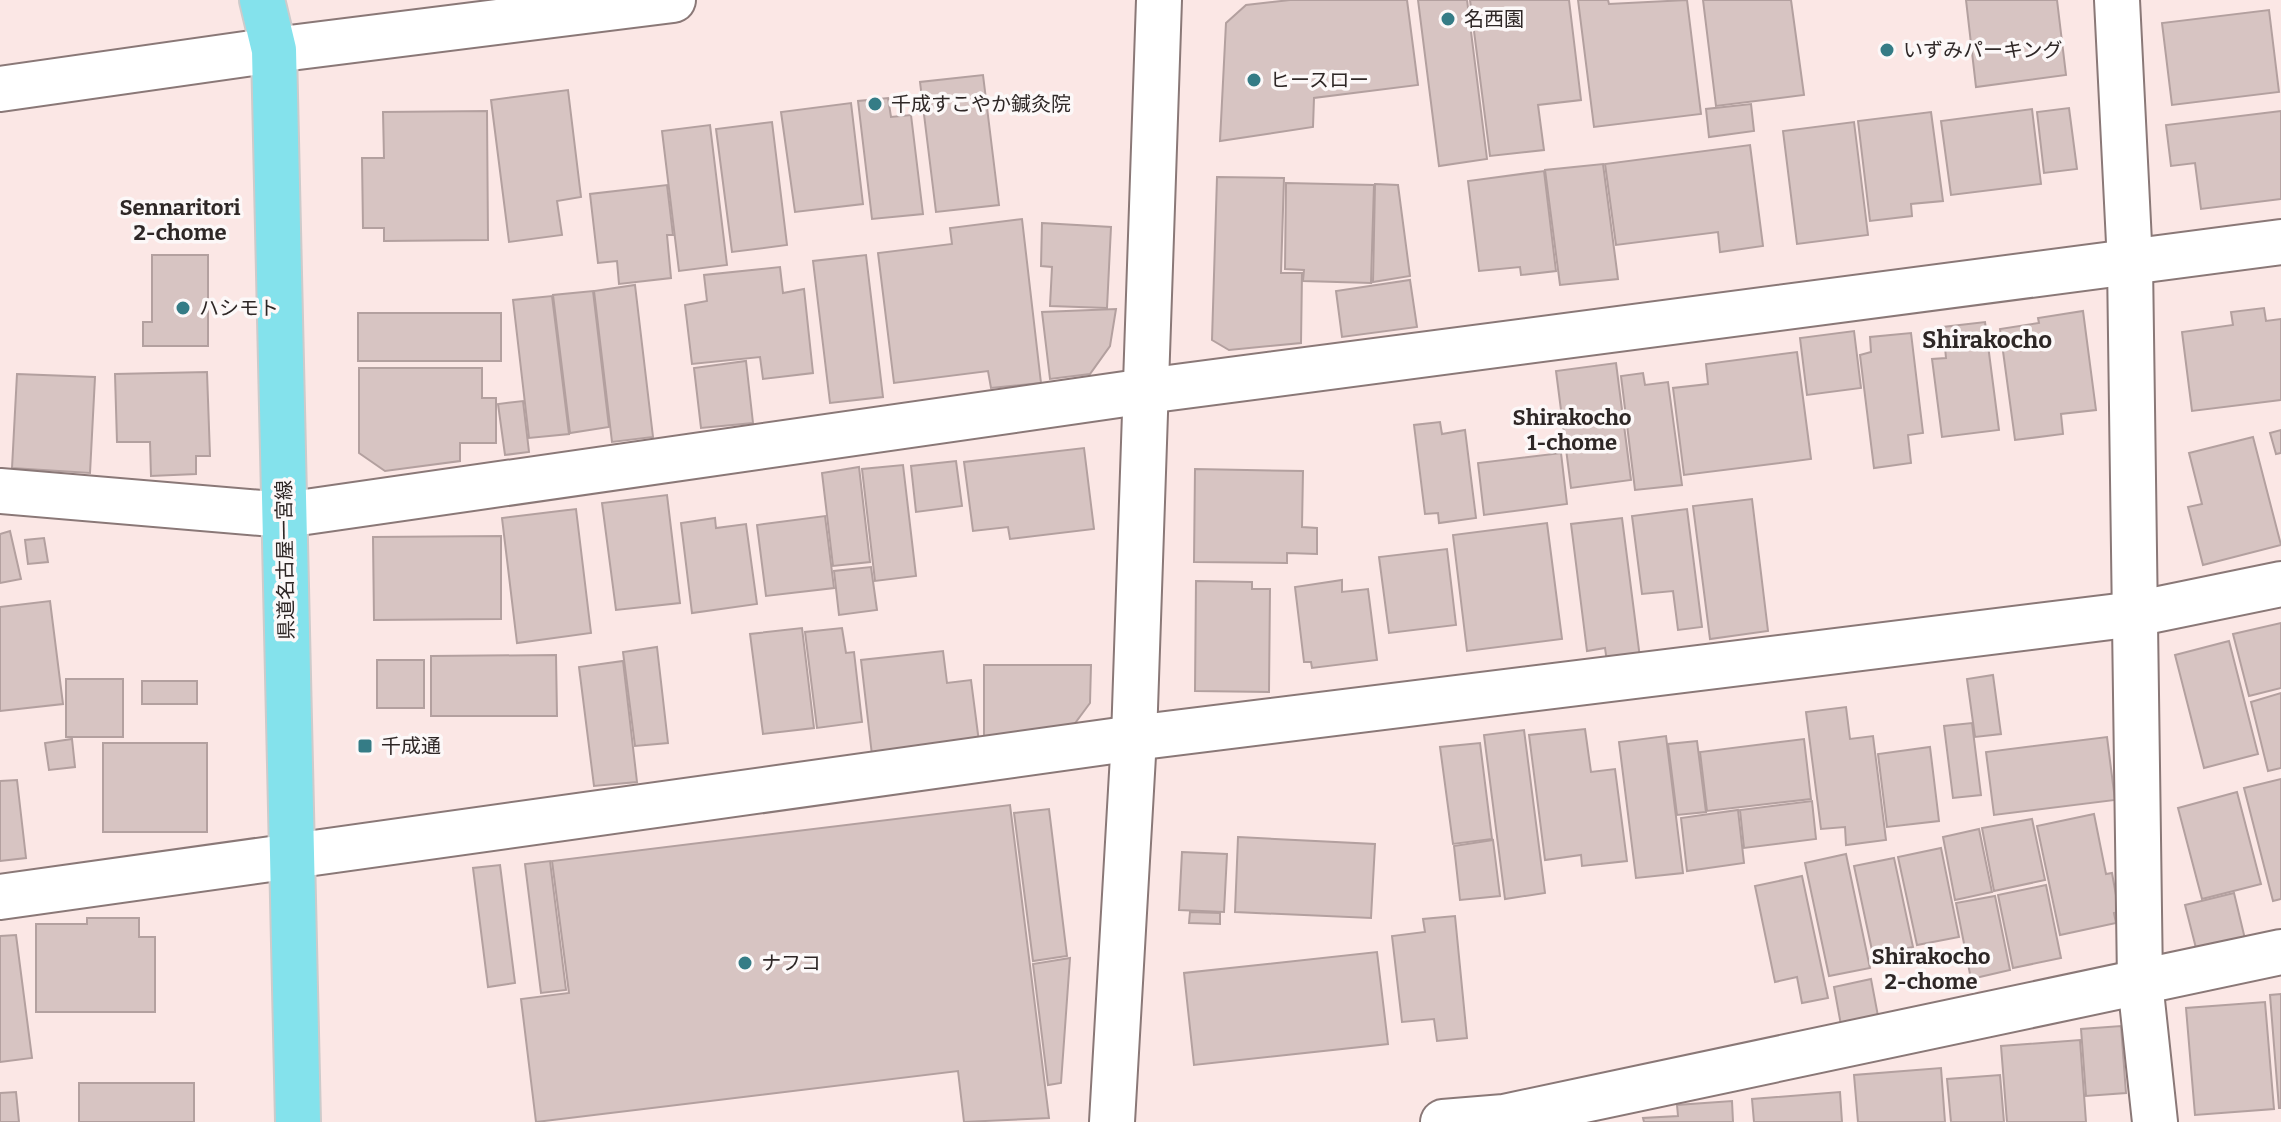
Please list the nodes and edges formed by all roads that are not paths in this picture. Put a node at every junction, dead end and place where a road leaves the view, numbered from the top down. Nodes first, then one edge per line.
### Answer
1 (262, 0) edge
2 (673, 0) edge
3 (1159, 0) edge
4 (2117, 0) edge
5 (274, 50) junction
6 (0, 89) edge
7 (2281, 242) edge
8 (2130, 263) junction
9 (1146, 391) junction
10 (0, 491) edge
11 (285, 515) junction
12 (2281, 584) edge
13 (2135, 614) junction
14 (1134, 738) junction
15 (292, 859) junction
16 (0, 897) edge
17 (2281, 952) edge
18 (2140, 982) junction
19 (1498, 1119) edge
20 (298, 1122) edge
21 (1112, 1122) edge
22 (1443, 1122) edge
23 (2155, 1122) edge

1 - 5 main road, 県道名古屋一宮線
2 - 5 street
3 - 9 street
4 - 8 street
5 - 6 street
5 - 11 main road, 県道名古屋一宮線
7 - 8 street
8 - 9 street
8 - 13 street
9 - 11 street
9 - 14 street
10 - 11 street
11 - 15 main road, 県道名古屋一宮線
12 - 13 street
13 - 14 street
13 - 18 street
14 - 15 street
14 - 21 street
15 - 16 street
15 - 20 main road, 県道名古屋一宮線
17 - 18 street
18 - 19 street
18 - 23 street
19 - 22 street

